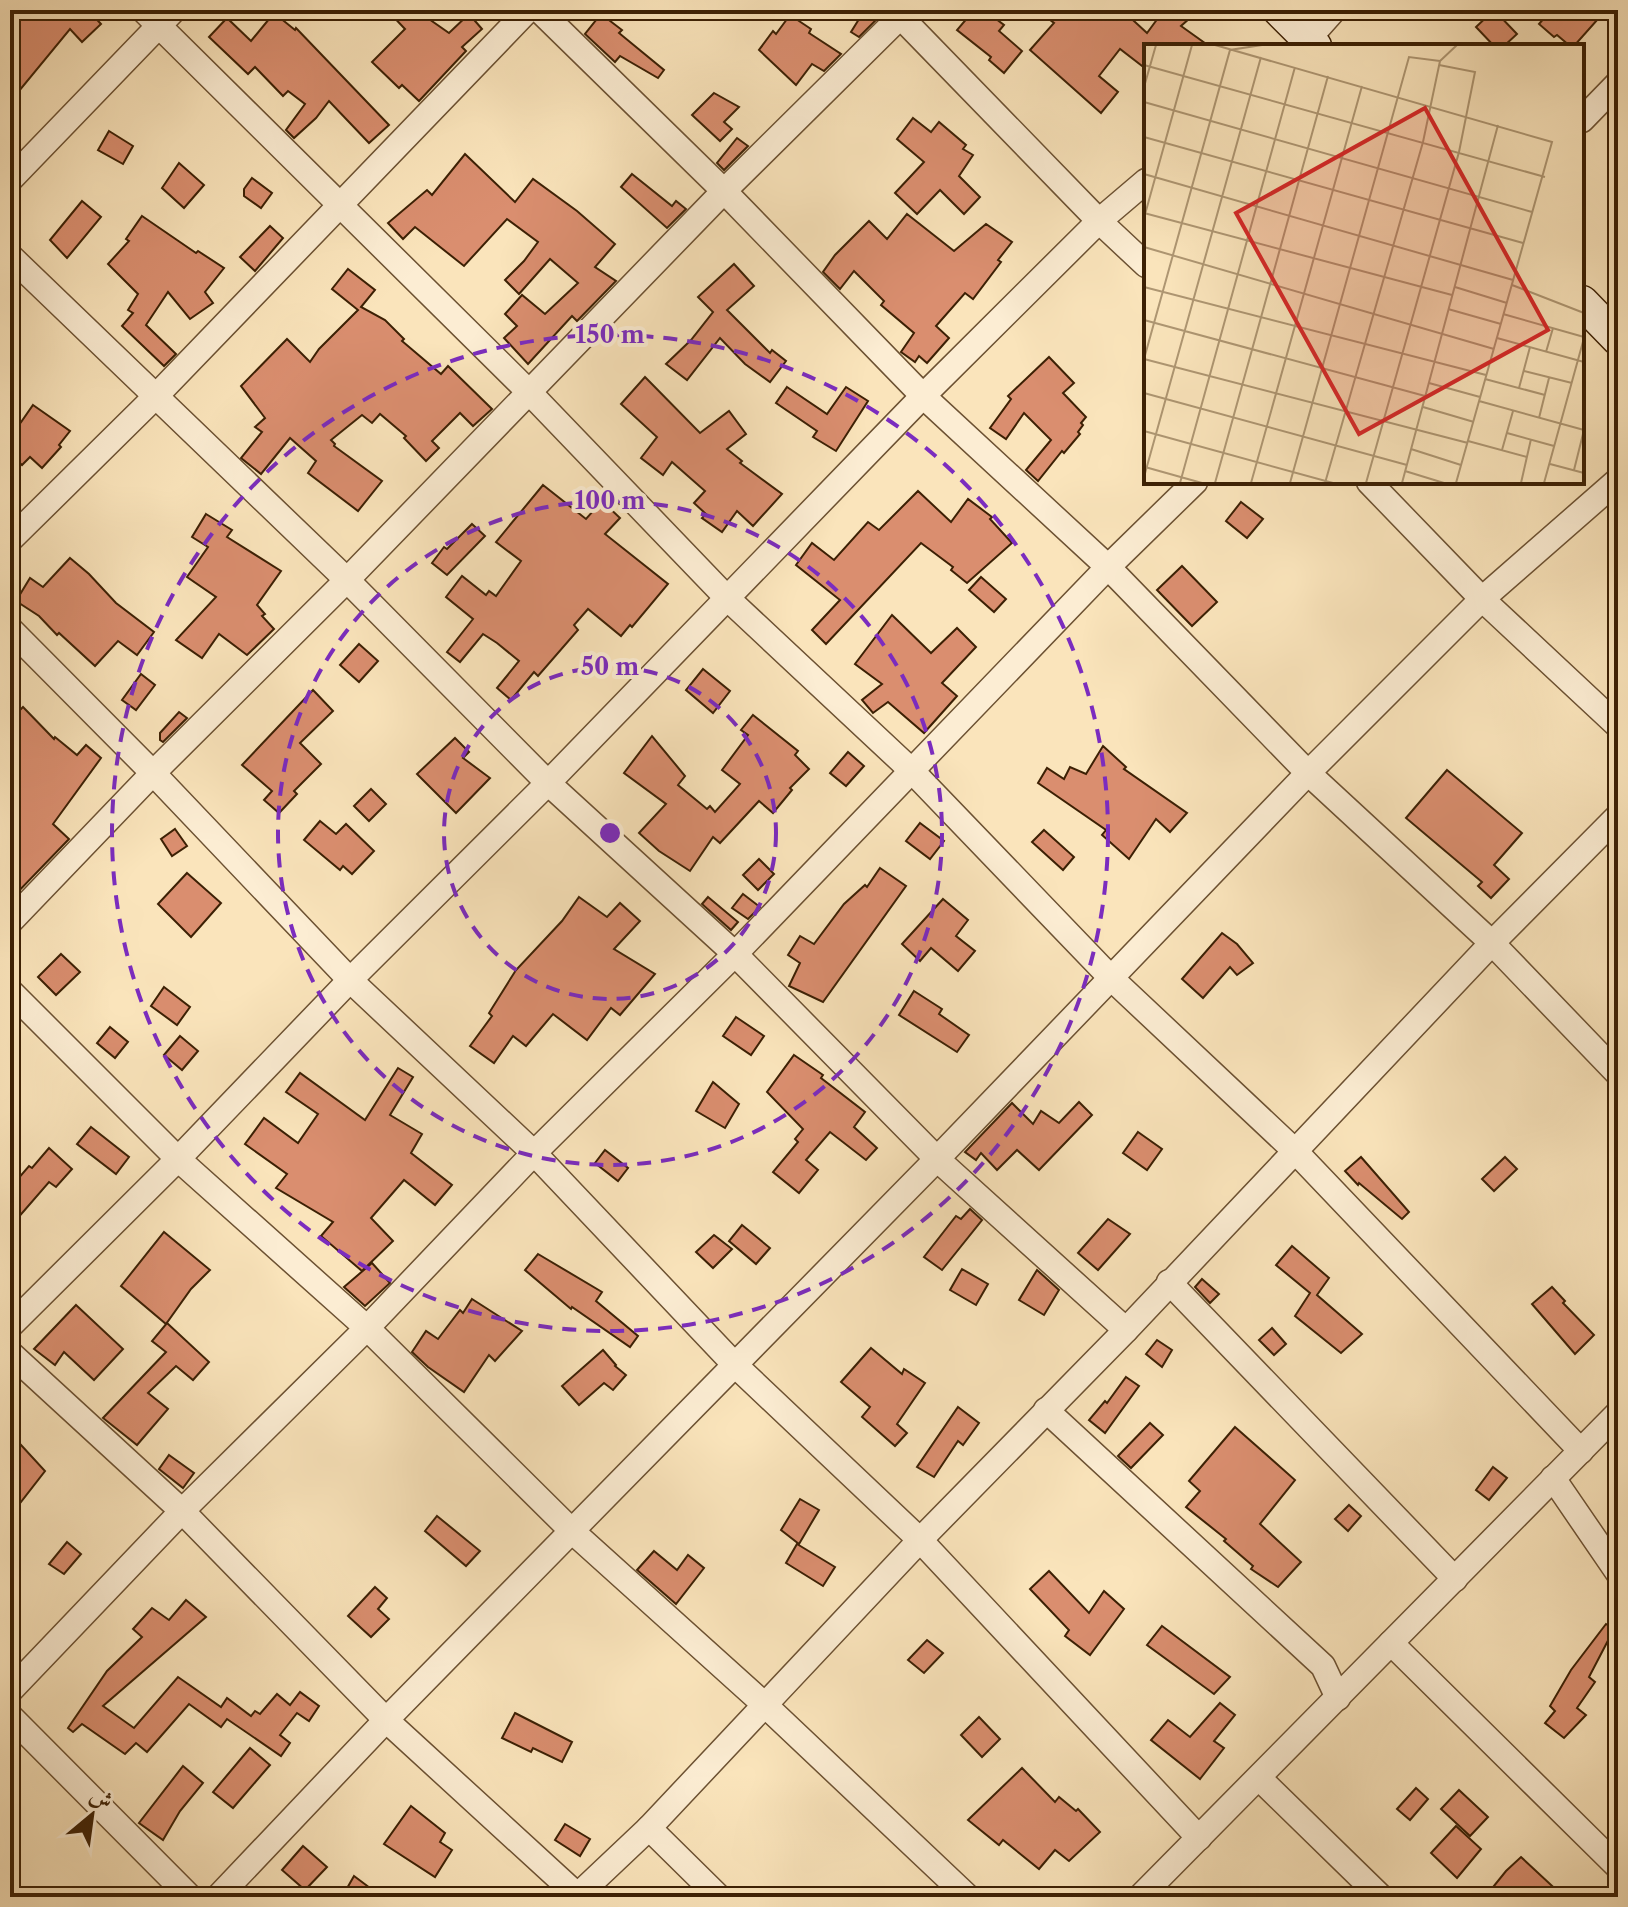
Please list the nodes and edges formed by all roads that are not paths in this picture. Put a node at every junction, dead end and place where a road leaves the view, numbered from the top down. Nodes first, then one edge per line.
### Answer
1 (528, 10) edge
2 (539, 10) edge
3 (1279, 10) edge
4 (1334, 10) edge
5 (900, 12) edge
6 (159, 15) edge
7 (1308, 44) edge
8 (1618, 83) edge
9 (1584, 118) edge
10 (10, 180) edge
11 (1144, 183) edge
12 (724, 191) junction
13 (340, 205) junction
14 (1099, 221) junction
15 (10, 256) edge
16 (1144, 263) edge
17 (1584, 304) edge
18 (1618, 339) edge
19 (529, 392) junction
20 (156, 396) junction
21 (923, 396) junction
22 (1618, 480) edge
23 (1193, 484) edge
24 (1371, 484) edge
25 (10, 540) edge
26 (1108, 567) junction
27 (347, 580) junction
28 (727, 598) junction
29 (1482, 599) junction
30 (10, 629) edge
31 (1618, 726) edge
32 (912, 771) junction
33 (153, 773) junction
34 (1308, 773) junction
35 (548, 783) junction
36 (1618, 816) edge
37 (10, 922) edge
38 (1492, 943) junction
39 (735, 954) junction
40 (1111, 978) junction
41 (350, 980) junction
42 (10, 991) edge
43 (1618, 1074) edge
44 (1295, 1151) junction
45 (534, 1153) junction
46 (178, 1159) junction
47 (937, 1159) junction
48 (1169, 1282) junction
49 (10, 1326) edge
50 (367, 1328) junction
51 (1126, 1330) junction
52 (10, 1353) edge
53 (734, 1364) junction
54 (1046, 1410) junction
55 (1618, 1413) edge
56 (1581, 1451) junction
57 (1553, 1478) junction
58 (182, 1511) junction
59 (573, 1532) junction
60 (920, 1540) junction
61 (1618, 1573) edge
62 (1455, 1579) junction
63 (1391, 1643) junction
64 (10, 1691) edge
65 (1338, 1698) junction
66 (765, 1705) junction
67 (10, 1716) edge
68 (386, 1720) junction
69 (1259, 1778) junction
70 (649, 1828) junction
71 (1199, 1838) junction
72 (1618, 1867) edge
73 (576, 1896) edge
74 (190, 1897) edge
75 (218, 1897) edge
76 (719, 1897) edge
77 (968, 1897) edge
78 (1140, 1897) edge
79 (1381, 1897) edge

1 - 13 street
2 - 12 street
3 - 7 street
4 - 7 street
5 - 12 street
5 - 14 street
6 - 10 street
6 - 13 street
8 - 9 street
11 - 14 street
12 - 19 street
12 - 21 street
13 - 19 street
13 - 20 street
14 - 16 street
14 - 21 street
15 - 20 street
17 - 18 street
19 - 27 street
19 - 28 street
20 - 25 street
20 - 27 street
21 - 26 street
21 - 28 street
22 - 29 street
23 - 26 street
24 - 29 street
26 - 32 street
26 - 34 street
27 - 33 street
27 - 35 street
28 - 32 street
28 - 35 street
29 - 31 street
29 - 34 street
30 - 33 street
32 - 39 street
32 - 40 street
33 - 37 street
33 - 41 street
34 - 38 street
34 - 40 street
35 - 39 street
35 - 41 street
36 - 38 street
38 - 43 street
38 - 44 street
39 - 45 street
39 - 47 street
40 - 44 street
40 - 47 street
41 - 45 street
41 - 46 street
42 - 46 street
44 - 48 street
44 - 56 street
45 - 50 street
45 - 53 street
46 - 49 street
46 - 50 street
47 - 51 street
47 - 53 street
48 - 51 street
48 - 62 street
50 - 58 street
50 - 59 street
51 - 54 street
52 - 58 street
53 - 59 street
53 - 60 street
54 - 60 street
54 - 65 street
55 - 56 street
56 - 57 street
57 - 61 street
57 - 62 street
58 - 64 street
58 - 68 street
59 - 66 street
59 - 68 street
60 - 66 street
60 - 71 street
62 - 63 street
63 - 65 street
63 - 72 street
65 - 69 street
66 - 70 street
66 - 77 street
67 - 74 street
68 - 73 street
68 - 75 street
69 - 71 street
69 - 79 street
70 - 73 street
70 - 76 street
71 - 78 street

